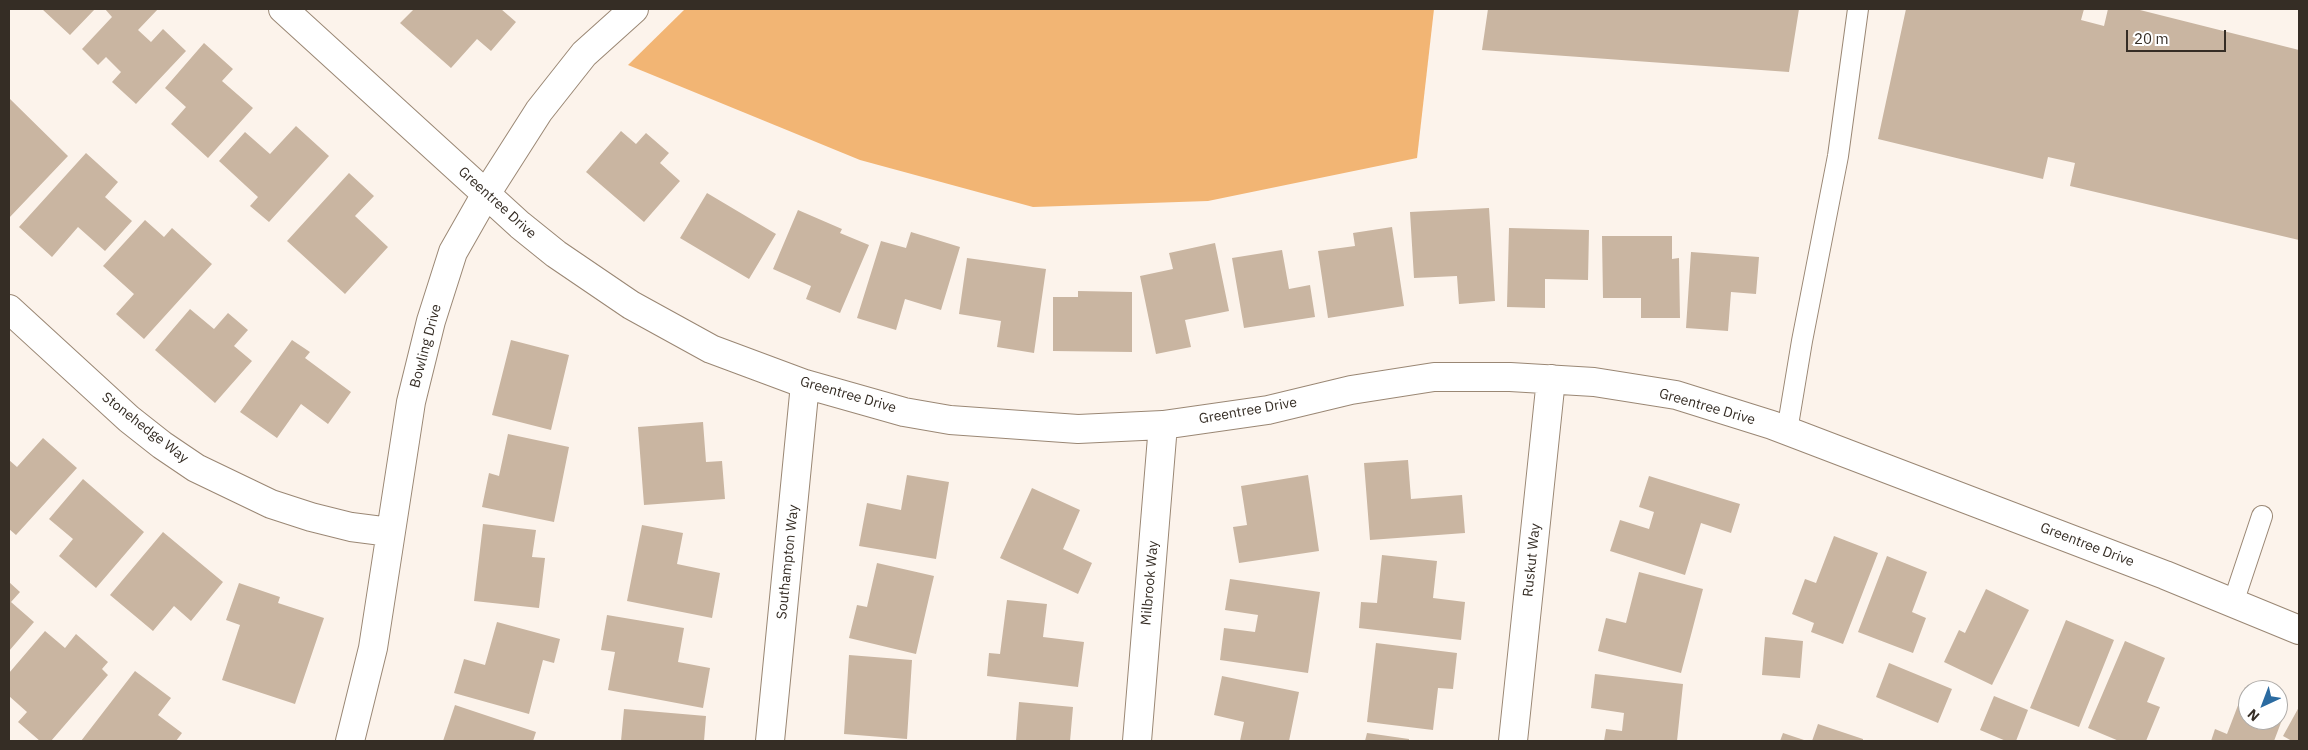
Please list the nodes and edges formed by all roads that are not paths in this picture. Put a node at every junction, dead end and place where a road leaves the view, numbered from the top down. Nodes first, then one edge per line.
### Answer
1 (284, 9) edge
2 (634, 9) edge
3 (1858, 9) edge
4 (486, 194) junction
5 (9, 309) edge
6 (1551, 379) junction
7 (805, 384) junction
8 (1163, 425) junction
9 (1787, 431) junction
10 (2262, 516) dead end
11 (390, 532) junction
12 (2233, 603) junction
13 (2299, 630) edge
14 (350, 741) edge
15 (770, 741) edge
16 (1137, 741) edge
17 (1513, 741) edge

1 - 4 street, Greentree Drive
2 - 4 street, Bowling Drive
3 - 9 lane
4 - 7 street, Greentree Drive
4 - 11 street, Bowling Drive
5 - 11 street, Stonehedge Way
6 - 8 street, Greentree Drive
6 - 9 street, Greentree Drive
6 - 17 street, Ruskut Way
7 - 8 street, Greentree Drive
7 - 15 street, Southampton Way
8 - 16 street, Milbrook Way
9 - 12 street, Greentree Drive
10 - 12 lane
11 - 14 street, Bowling Drive
12 - 13 street, Greentree Drive

